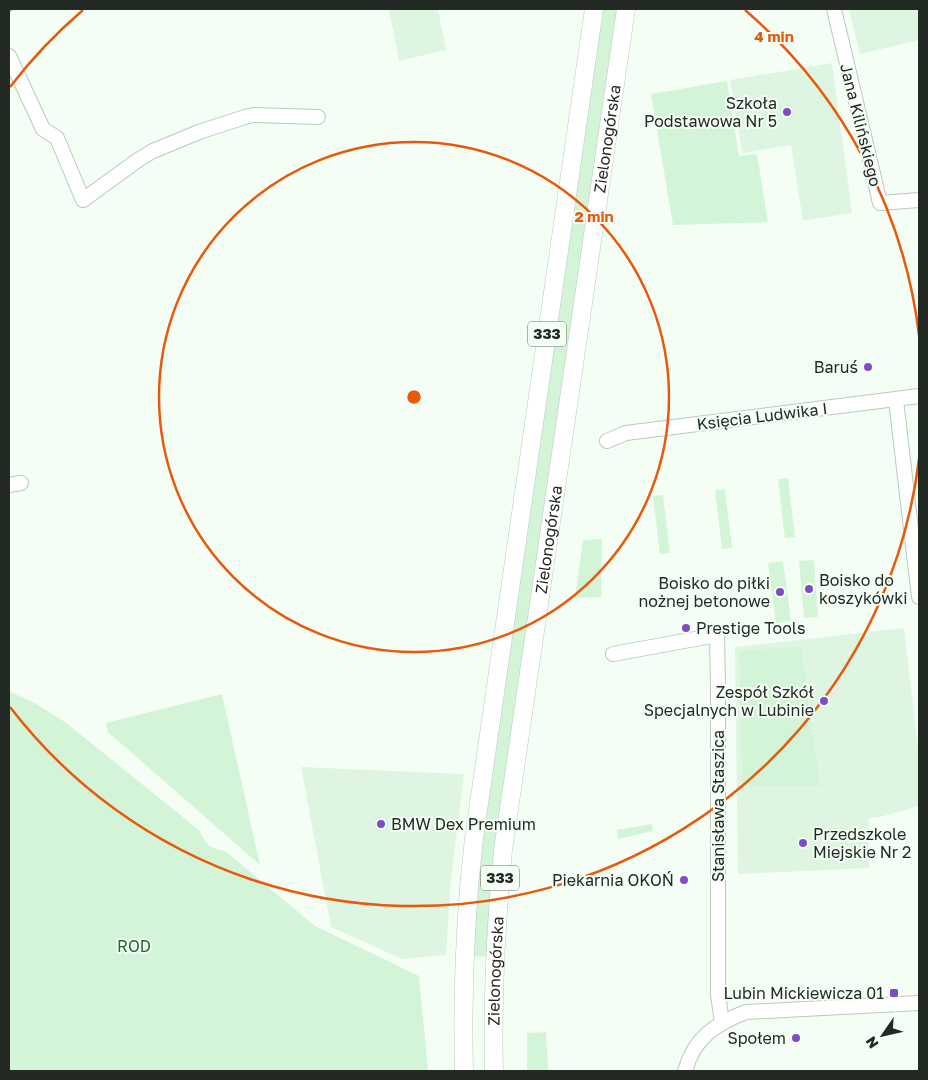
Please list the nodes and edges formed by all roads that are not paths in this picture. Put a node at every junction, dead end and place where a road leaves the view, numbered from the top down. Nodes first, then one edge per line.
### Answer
1 (594, 9) edge
2 (626, 9) edge
3 (834, 9) edge
4 (9, 56) edge
5 (318, 117) dead end
6 (919, 200) edge
7 (919, 396) edge
8 (896, 400) junction
9 (607, 441) dead end
10 (917, 564) edge
11 (919, 597) edge
12 (613, 654) dead end
13 (919, 1003) edge
14 (722, 1022) junction
15 (464, 1071) edge
16 (494, 1071) edge
17 (685, 1071) edge

1 - 15 main road, Zielonogórska / 333
2 - 16 main road, Zielonogórska / 333
3 - 6 street, Jana Kilińskiego
4 - 5 street
7 - 8 street, Księcia Ludwika I
8 - 9 street, Księcia Ludwika I
8 - 10 street
10 - 11 street
12 - 14 street, Stanisława Staszica
13 - 14 street
14 - 17 street

